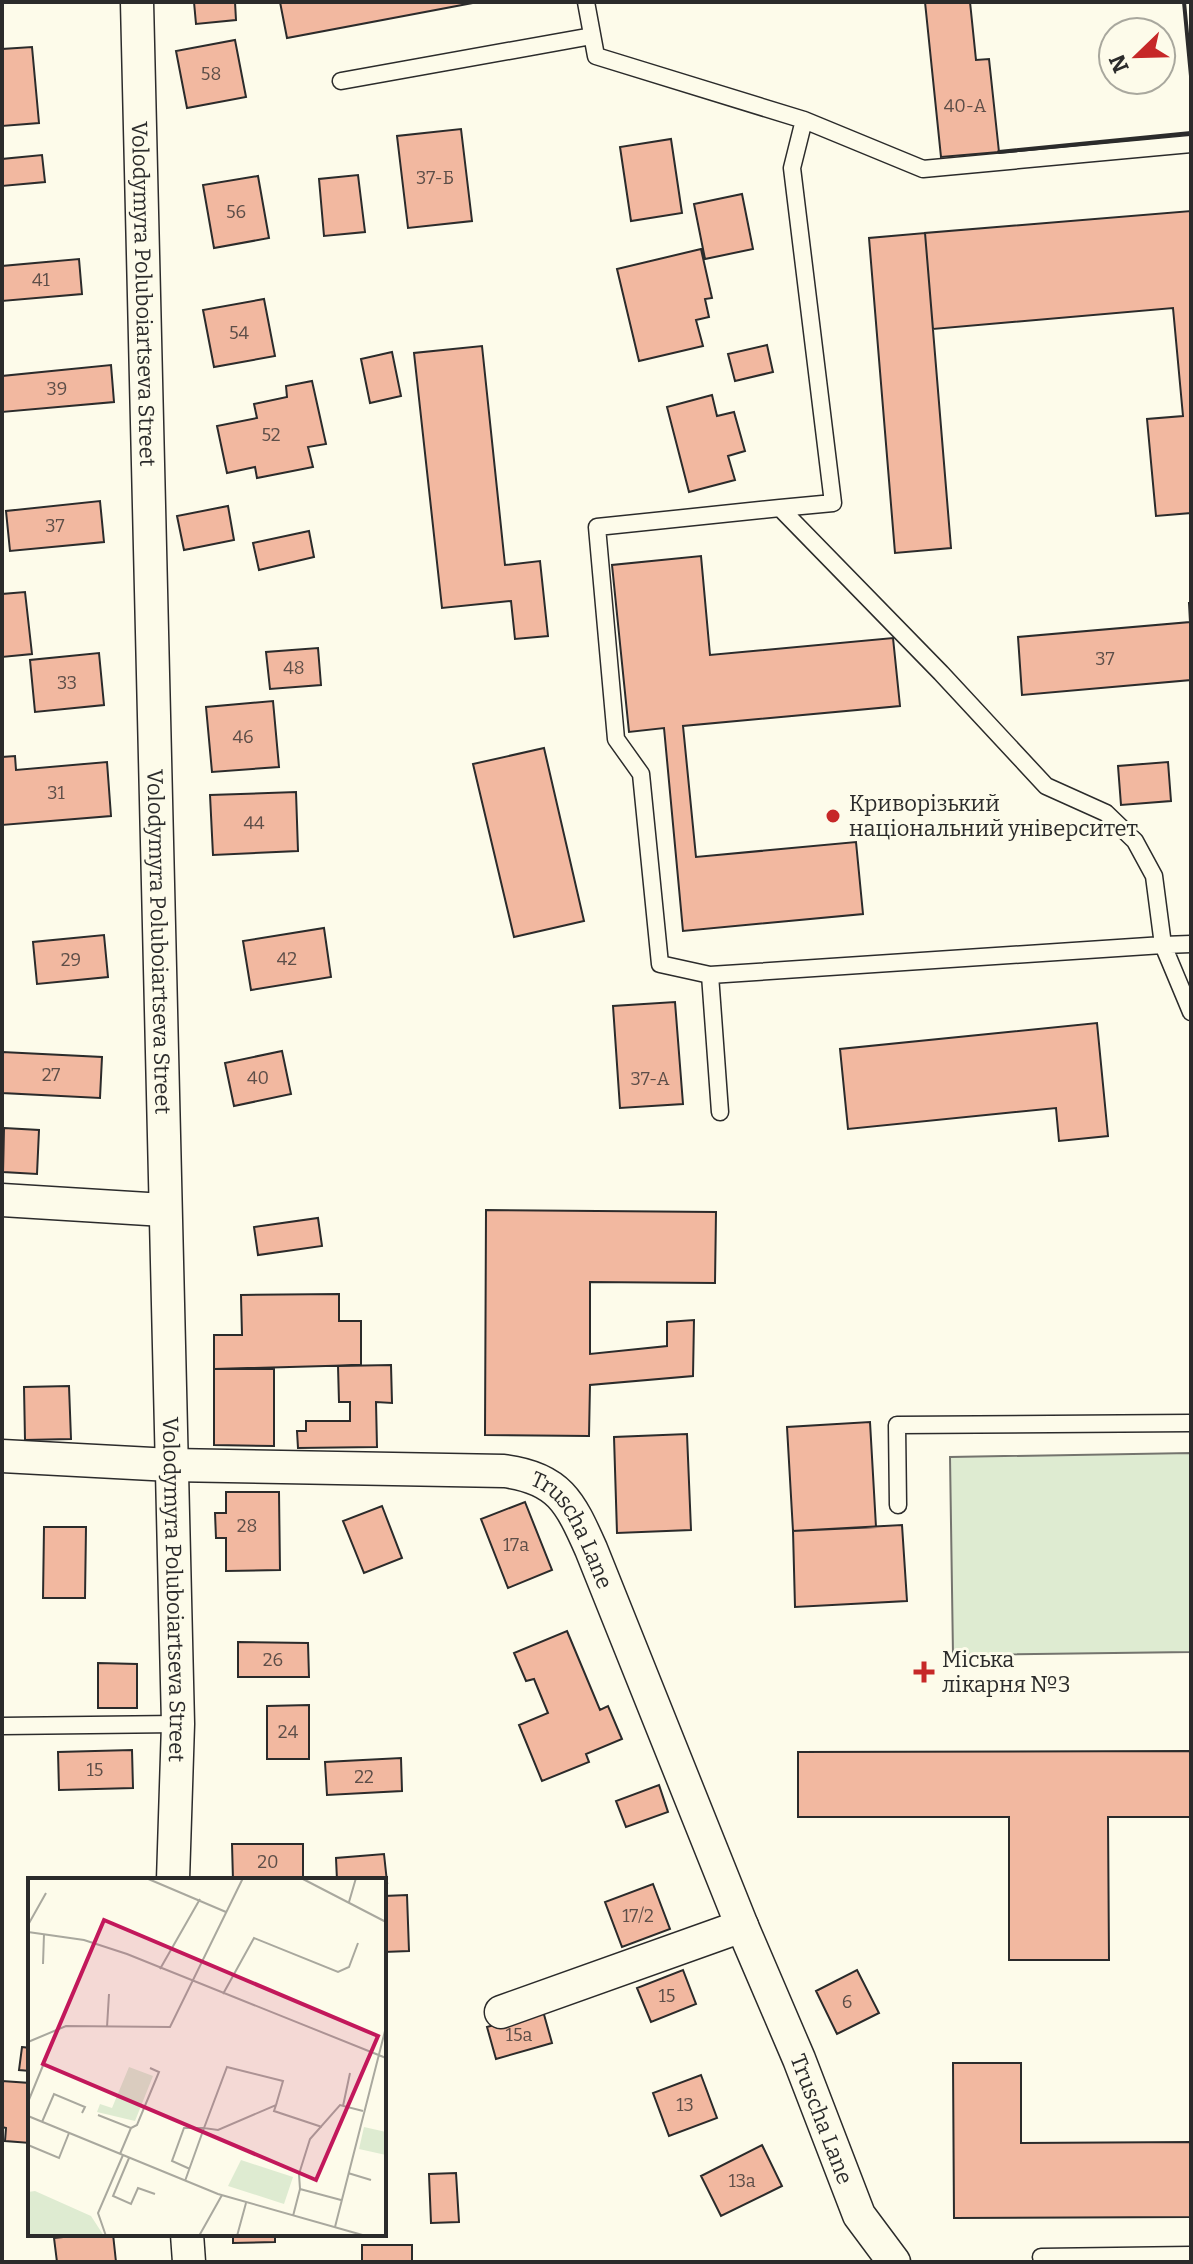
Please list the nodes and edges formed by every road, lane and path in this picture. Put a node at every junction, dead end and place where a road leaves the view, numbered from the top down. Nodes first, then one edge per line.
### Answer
1 (137, 2) edge
2 (586, 2) edge
3 (592, 36) junction
4 (341, 81) dead end
5 (804, 120) junction
6 (1191, 144) edge
7 (780, 508) junction
8 (1191, 944) edge
9 (1163, 945) junction
10 (710, 975) junction
11 (1191, 1012) edge
12 (720, 1112) dead end
13 (2, 1200) edge
14 (164, 1210) junction
15 (1191, 1423) edge
16 (2, 1456) edge
17 (171, 1465) junction
18 (898, 1505) dead end
19 (178, 1724) junction
20 (2, 1726) edge
21 (173, 1878) edge
22 (742, 1926) junction
23 (501, 2012) dead end
24 (187, 2236) edge
25 (1191, 2255) edge
26 (1041, 2257) dead end
27 (189, 2262) edge
28 (894, 2262) edge

1 - 14 street, Volodymyra Poluboiartseva Street
2 - 3 lane
3 - 4 lane
3 - 5 lane
5 - 6 lane
5 - 7 lane
7 - 9 lane
7 - 10 lane
8 - 9 lane
9 - 10 lane
9 - 11 lane
10 - 12 lane
13 - 14 street
14 - 17 street, Volodymyra Poluboiartseva Street
15 - 18 lane
16 - 17 street, Truscha Lane
17 - 19 street, Volodymyra Poluboiartseva Street
17 - 22 street, Truscha Lane
19 - 20 lane
19 - 21 street, Volodymyra Poluboiartseva Street
22 - 23 street
22 - 28 street, Truscha Lane
24 - 27 street
25 - 26 lane

